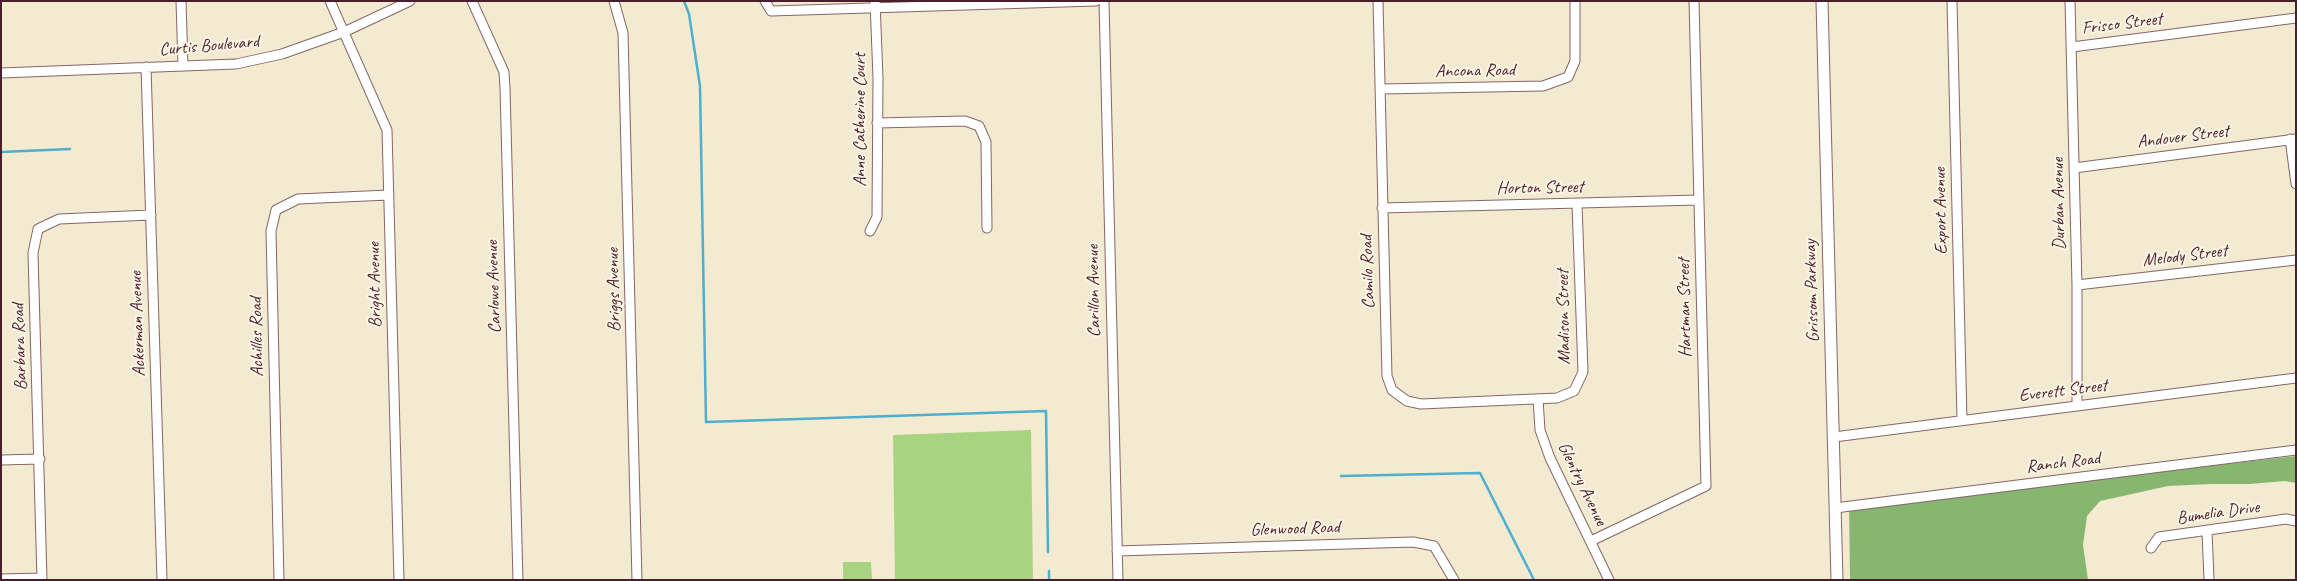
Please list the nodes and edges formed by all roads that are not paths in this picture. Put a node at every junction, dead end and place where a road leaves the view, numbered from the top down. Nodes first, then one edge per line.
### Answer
1 (182, 1) edge
2 (330, 1) edge
3 (410, 1) edge
4 (472, 1) edge
5 (614, 1) edge
6 (765, 1) edge
7 (1096, 1) edge
8 (1104, 1) edge
9 (1378, 1) edge
10 (1575, 1) edge
11 (1694, 1) edge
12 (1822, 1) edge
13 (1952, 1) edge
14 (2070, 1) edge
15 (875, 5) edge
16 (2296, 18) edge
17 (344, 32) junction
18 (2072, 47) junction
19 (183, 66) junction
20 (146, 67) junction
21 (1, 72) edge
22 (1381, 90) junction
23 (877, 123) junction
24 (2293, 139) edge
25 (2074, 168) junction
26 (2296, 184) edge
27 (389, 195) junction
28 (1698, 200) junction
29 (1577, 204) junction
30 (1382, 208) junction
31 (151, 215) junction
32 (987, 228) dead end
33 (870, 230) dead end
34 (2296, 260) edge
35 (2078, 285) junction
36 (2296, 378) edge
37 (1538, 399) junction
38 (2078, 406) junction
39 (1962, 420) junction
40 (1834, 437) junction
41 (2296, 450) edge
42 (40, 459) junction
43 (1, 460) edge
44 (1834, 508) junction
45 (2296, 521) edge
46 (2207, 531) junction
47 (1591, 541) junction
48 (2151, 548) dead end
49 (1117, 551) junction
50 (1, 579) edge
51 (42, 579) edge
52 (162, 580) edge
53 (279, 580) edge
54 (398, 580) edge
55 (518, 580) edge
56 (637, 580) edge
57 (1118, 580) edge
58 (1454, 580) edge
59 (1609, 580) edge
60 (1837, 580) edge
61 (2209, 580) edge

1 - 19 street
2 - 17 street, Bright Avenue
3 - 17 street, Curtis Boulevard
4 - 55 street, Carlowe Avenue
5 - 56 street, Briggs Avenue
6 - 15 street
7 - 15 street
8 - 49 street, Carillon Avenue
9 - 22 street, Camilo Road
10 - 22 street, Ancona Road
11 - 28 street, Hartman Street
12 - 40 main road, Grissom Parkway
13 - 39 street, Export Avenue
14 - 18 street, Durban Avenue
15 - 23 street, Anne Catherine Court
16 - 18 street, Frisco Street
17 - 19 street, Curtis Boulevard
17 - 27 street, Bright Avenue
18 - 25 street, Durban Avenue
19 - 20 street, Curtis Boulevard
20 - 21 street, Curtis Boulevard
20 - 31 street, Ackerman Avenue
22 - 30 street, Camilo Road
23 - 32 street
23 - 33 street, Anne Catherine Court
24 - 25 street, Andover Street
24 - 26 street
25 - 35 street, Durban Avenue
27 - 53 street, Achilles Road
27 - 54 street, Bright Avenue
28 - 29 street, Horton Street
28 - 47 street, Hartman Street
29 - 30 street, Horton Street
29 - 37 street, Madison Street
30 - 37 street, Camilo Road
31 - 42 street, Barbara Road
31 - 52 street, Ackerman Avenue
34 - 35 street, Melody Street
35 - 38 street, Durban Avenue
36 - 38 street, Everett Street
37 - 47 street, Glentry Avenue
38 - 39 street, Everett Street
39 - 40 street, Everett Street
40 - 44 main road, Grissom Parkway
41 - 44 street, Ranch Road
42 - 43 street
42 - 51 street, Barbara Road
44 - 60 main road, Grissom Parkway
45 - 46 street, Bumelia Drive
46 - 48 street, Bumelia Drive
46 - 61 street
47 - 59 street, Glentry Avenue
49 - 57 street, Carillon Avenue
49 - 58 street, Glenwood Road
50 - 51 street

